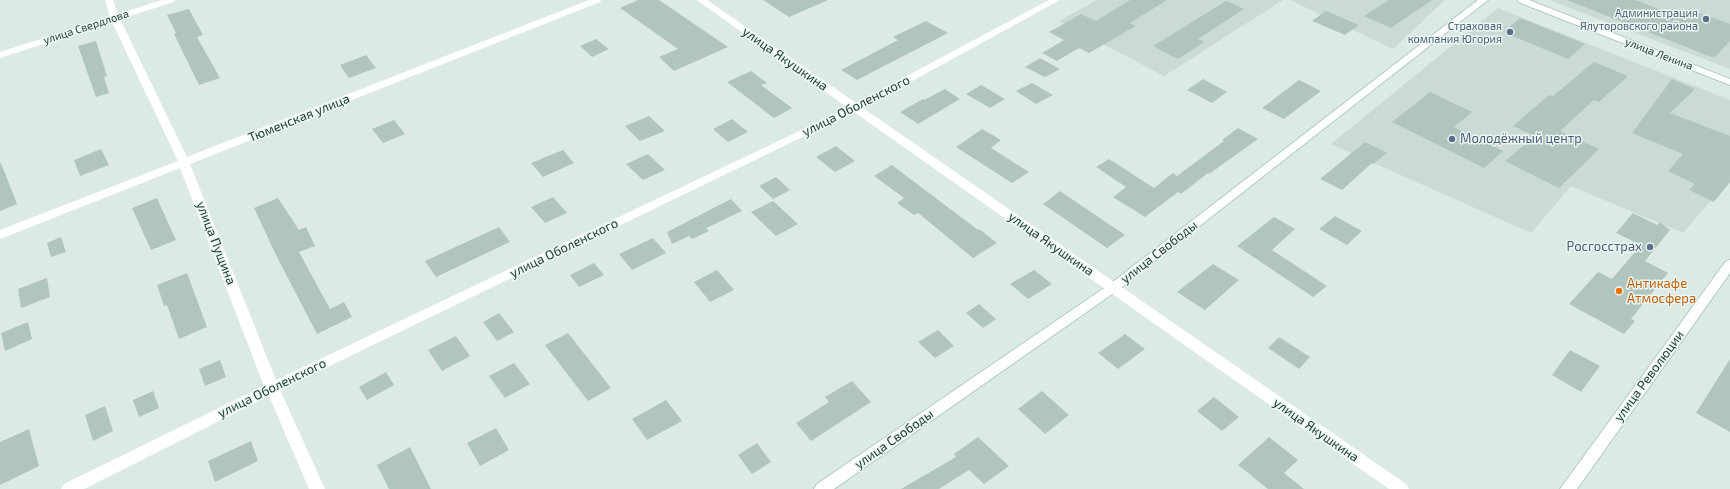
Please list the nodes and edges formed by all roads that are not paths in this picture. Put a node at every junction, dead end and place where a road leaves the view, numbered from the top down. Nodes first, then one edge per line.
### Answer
1 (109, 0) edge
2 (171, 0) edge
3 (597, 0) edge
4 (700, 0) edge
5 (1056, 0) edge
6 (1484, 0) edge
7 (1521, 0) edge
8 (115, 18) junction
9 (0, 55) edge
10 (1730, 82) edge
11 (855, 108) junction
12 (184, 163) junction
13 (0, 235) edge
14 (1730, 264) edge
15 (1114, 287) junction
16 (272, 388) junction
17 (69, 489) edge
18 (317, 489) edge
19 (822, 489) edge
20 (1401, 489) edge
21 (1568, 489) edge

1 - 8 street, улица Пущина
2 - 8 street, улица Свердлова
3 - 12 street, Тюменская улица
4 - 11 street, улица Якушкина
5 - 11 street, улица Оболенского
6 - 15 street, улица Свободы
7 - 10 street, улица Ленина
8 - 9 street, улица Свердлова
8 - 12 street, улица Пущина
11 - 15 street, улица Якушкина
11 - 16 street, улица Оболенского
12 - 13 street, Тюменская улица
12 - 16 street, улица Пущина
14 - 21 street, улица Революции
15 - 19 street, улица Свободы
15 - 20 street, улица Якушкина
16 - 17 street, улица Оболенского
16 - 18 street, улица Пущина

